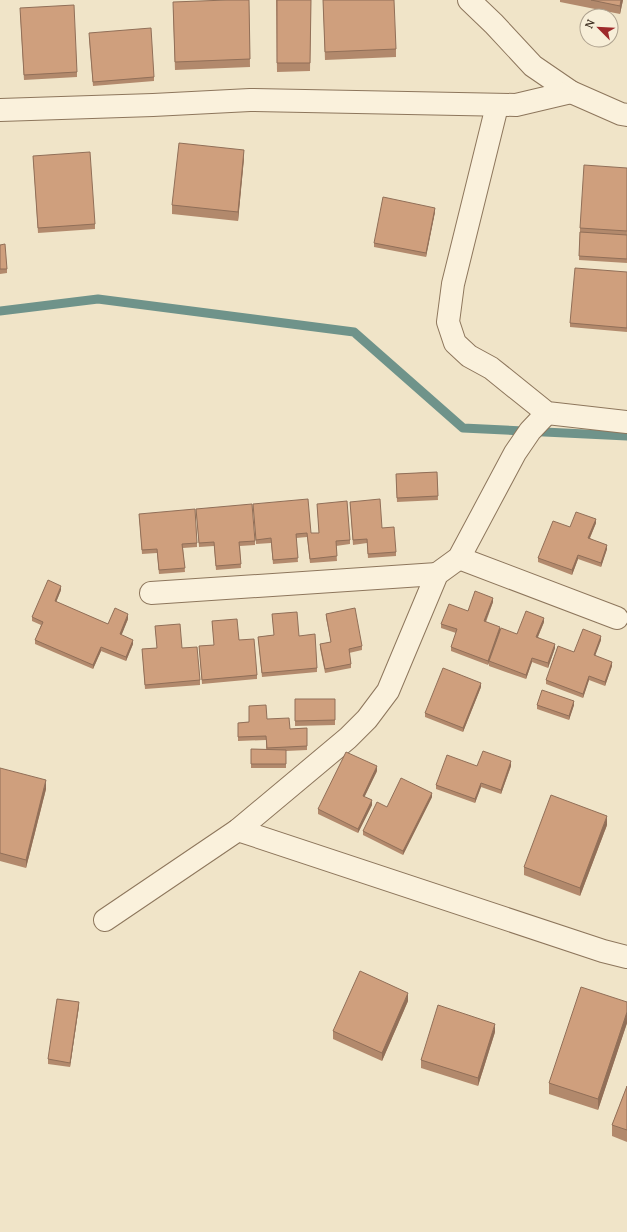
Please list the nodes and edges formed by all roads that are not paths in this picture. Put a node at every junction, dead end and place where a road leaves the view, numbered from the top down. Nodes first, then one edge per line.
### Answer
1 (469, 0) edge
2 (571, 92) junction
3 (497, 106) junction
4 (0, 110) edge
5 (627, 115) edge
6 (547, 414) junction
7 (627, 422) edge
8 (459, 558) junction
9 (437, 574) junction
10 (151, 593) dead end
11 (617, 618) dead end
12 (238, 830) junction
13 (105, 920) dead end
14 (627, 957) edge

1 - 2 street
2 - 3 street
2 - 5 street
3 - 4 street
3 - 6 street
6 - 7 street
6 - 8 street
8 - 9 street
8 - 11 street
9 - 10 street
9 - 12 street
12 - 13 street
12 - 14 street

